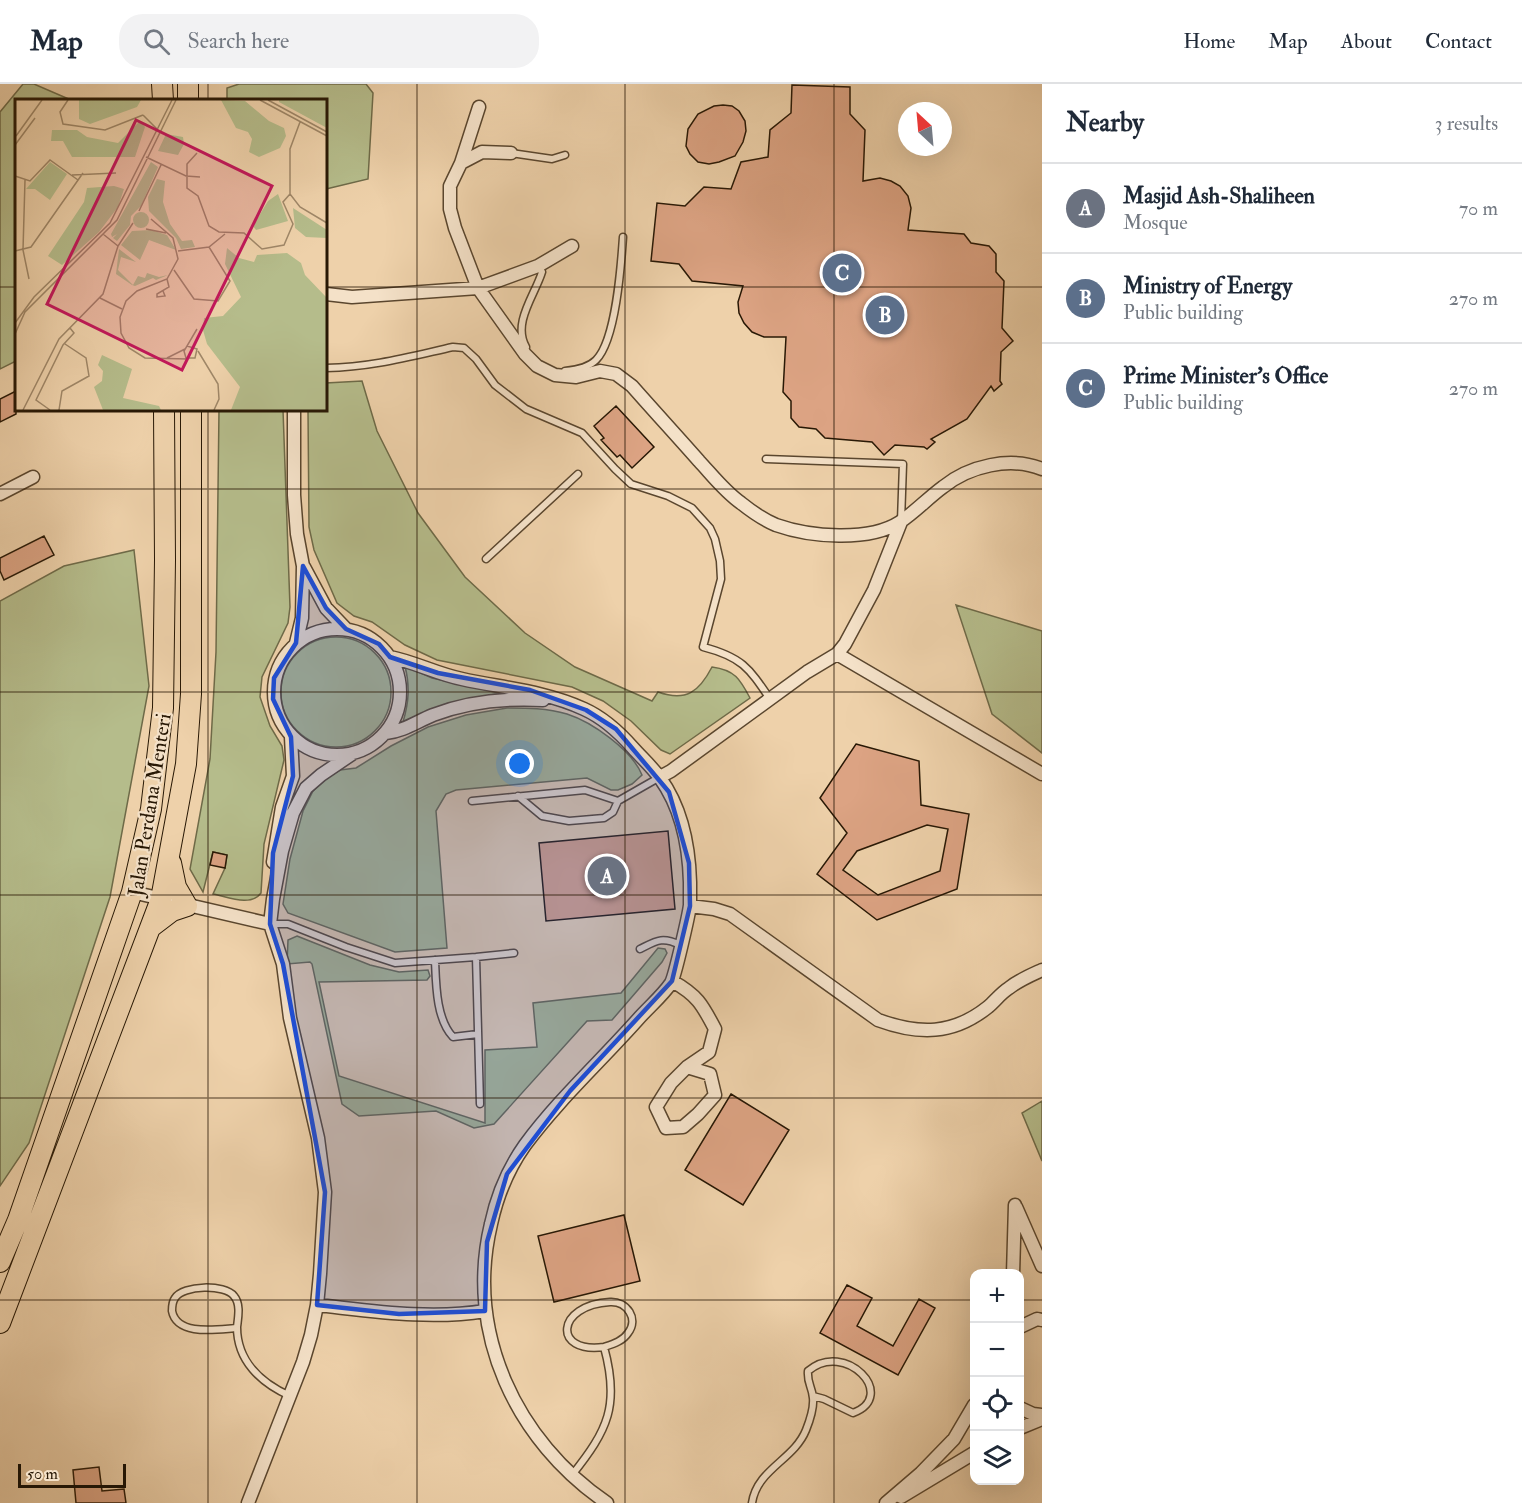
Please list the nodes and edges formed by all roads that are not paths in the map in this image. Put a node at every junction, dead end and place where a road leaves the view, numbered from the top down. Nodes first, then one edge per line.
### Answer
1 (162, 84) edge
2 (163, 99) edge
3 (479, 107) dead end
4 (511, 153) joint
5 (566, 154) dead end
6 (461, 163) junction
7 (623, 237) dead end
8 (572, 246) dead end
9 (538, 266) junction
10 (478, 288) junction
11 (327, 294) edge
12 (327, 368) edge
13 (164, 411) edge
14 (176, 411) edge
15 (191, 411) edge
16 (294, 411) edge
17 (766, 459) dead end
18 (1042, 469) edge
19 (578, 474) dead end
20 (33, 477) dead end
21 (164, 480) junction
22 (0, 494) edge
23 (901, 522) junction
24 (486, 559) dead end
25 (303, 566) junction
26 (346, 629) junction
27 (296, 643) junction
28 (837, 654) junction
29 (390, 657) junction
30 (771, 700) junction
31 (563, 701) junction
32 (386, 733) junction
33 (291, 737) junction
34 (352, 754) junction
35 (1042, 774) edge
36 (660, 777) junction
37 (518, 796) junction
38 (472, 801) dead end
39 (618, 801) junction
40 (169, 854) junction
41 (132, 892) junction
42 (273, 899) junction
43 (161, 900) junction
44 (188, 906) junction
45 (690, 906) junction
46 (270, 924) junction
47 (151, 927) junction
48 (680, 945) junction
49 (640, 949) dead end
50 (514, 953) dead end
51 (476, 957) junction
52 (435, 960) junction
53 (1042, 970) edge
54 (672, 981) junction
55 (478, 1034) junction
56 (687, 1067) junction
57 (480, 1104) dead end
58 (0, 1262) edge
59 (1042, 1266) edge
60 (1013, 1269) edge
61 (317, 1305) junction
62 (485, 1311) junction
63 (1042, 1320) edge
64 (0, 1323) edge
65 (1024, 1325) edge
66 (237, 1328) junction
67 (604, 1347) junction
68 (290, 1396) junction
69 (813, 1396) junction
70 (1024, 1410) edge
71 (970, 1412) edge
72 (1042, 1417) edge
73 (1024, 1426) edge
74 (970, 1456) edge
75 (571, 1475) junction
76 (248, 1503) edge
77 (607, 1503) edge
78 (752, 1503) edge
79 (886, 1503) edge
80 (890, 1503) edge

1 - 2 main road
3 - 6 street
4 - 5 lane
4 - 6 street
6 - 10 street
7 - 9 lane
8 - 9 street
9 - 10 street
10 - 11 street
10 - 23 street
12 - 30 lane
13 - 21 main road, Jalan Perdana Menteri
14 - 21 main road
15 - 40 main road, Jalan Perdana Menteri
16 - 25 street
17 - 23 lane
18 - 23 street
19 - 24 lane
20 - 22 street
21 - 41 main road, Jalan Perdana Menteri
23 - 28 street
25 - 26 street
25 - 27 street
26 - 27 street
26 - 29 street
27 - 33 street
28 - 30 street
28 - 35 street
29 - 31 street
29 - 32 street
30 - 36 street
31 - 32 street
31 - 36 street
32 - 34 street
33 - 34 street
33 - 42 street
34 - 42 street
36 - 39 lane
36 - 45 street
37 - 38 lane
37 - 39 lane
37 - 39 lane
40 - 43 main road, Jalan Perdana Menteri
40 - 44 main road
41 - 43 street
41 - 58 main road, Jalan Perdana Menteri
42 - 46 street
43 - 44 street
43 - 47 main road, Jalan Perdana Menteri
44 - 46 street
44 - 47 main road
45 - 48 street
45 - 53 street
46 - 52 lane
46 - 61 street
47 - 64 main road, Jalan Perdana Menteri
48 - 49 lane
48 - 54 street
50 - 51 lane
51 - 52 lane
51 - 55 lane
52 - 55 lane
54 - 56 street
54 - 62 street
55 - 57 lane
56 - 56 street
59 - 60 street
61 - 62 street
61 - 68 street
62 - 75 street
63 - 65 street
66 - 66 lane
66 - 68 lane
67 - 67 lane
67 - 75 lane
68 - 76 street
69 - 69 lane
69 - 78 lane
70 - 72 street
71 - 79 street
72 - 73 street
74 - 80 street
75 - 77 street

